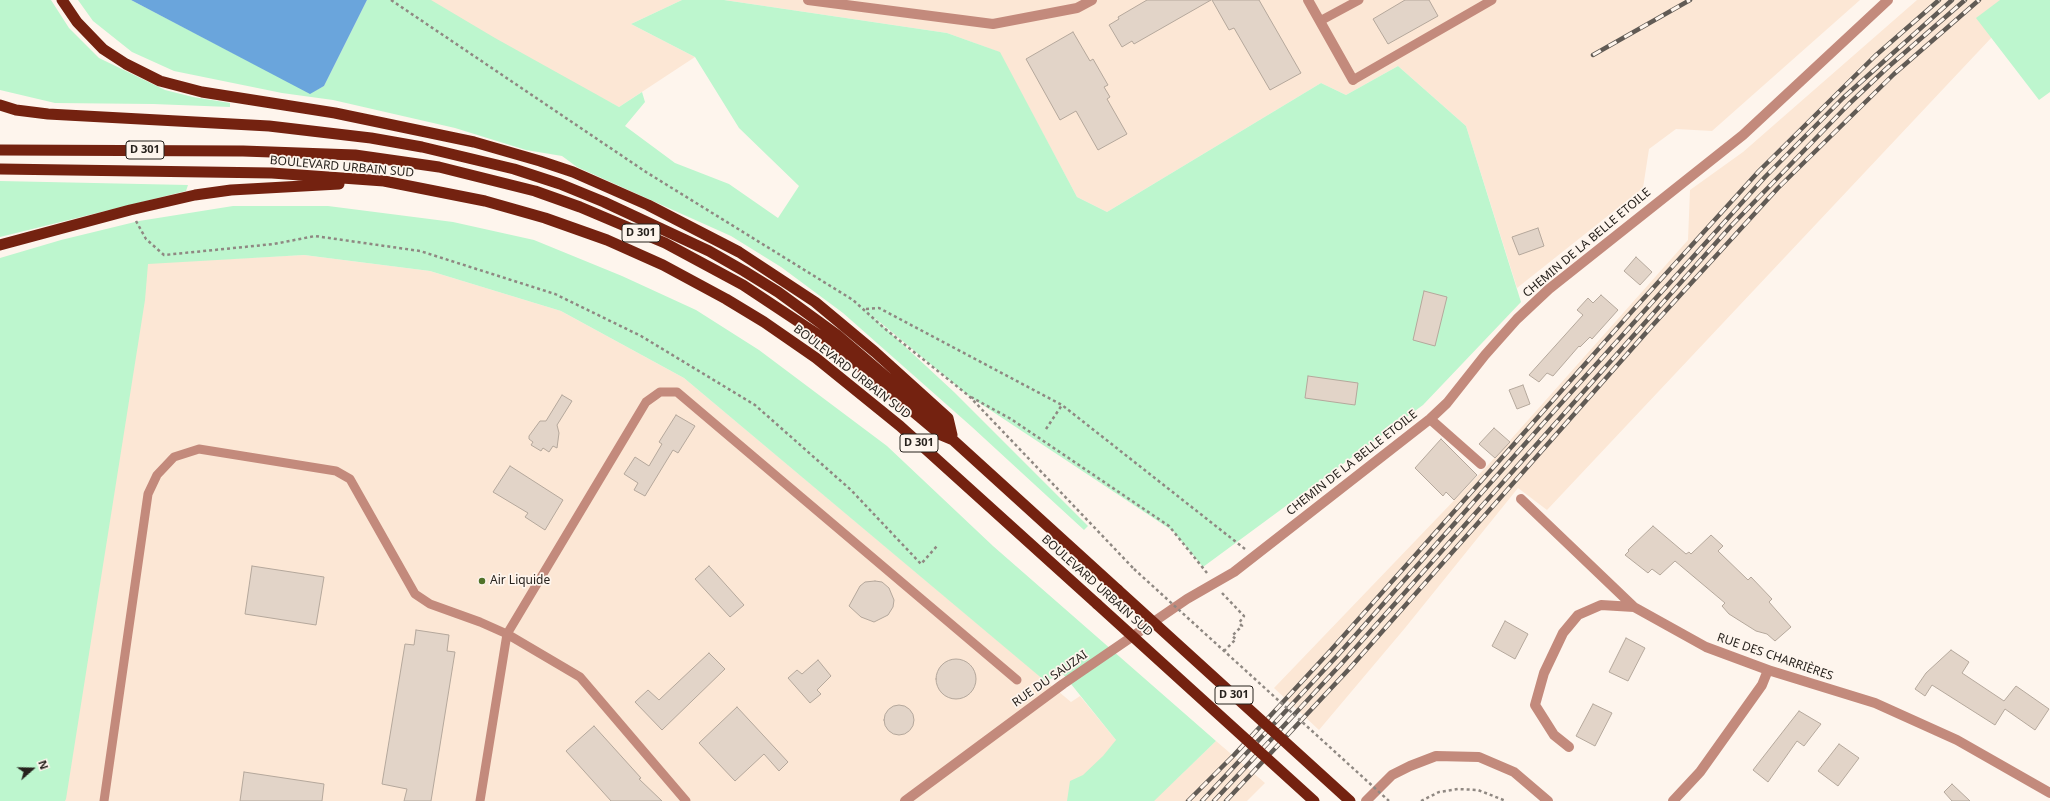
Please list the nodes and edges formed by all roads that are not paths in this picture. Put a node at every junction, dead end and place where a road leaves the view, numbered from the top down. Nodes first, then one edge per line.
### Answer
1 (62, 0) edge
2 (808, 0) edge
3 (1092, 0) edge
4 (1308, 0) edge
5 (1359, 0) edge
6 (1492, 0) edge
7 (1888, 0) edge
8 (1320, 21) junction
9 (1353, 80) joint
10 (0, 105) edge
11 (0, 150) edge
12 (0, 169) edge
13 (384, 181) junction
14 (0, 245) edge
15 (1430, 419) junction
16 (953, 440) junction
17 (1481, 464) dead end
18 (1521, 499) dead end
19 (1214, 584) joint
20 (1634, 607) junction
21 (507, 634) junction
22 (1768, 670) junction
23 (1017, 680) dead end
24 (1569, 747) dead end
25 (2050, 793) edge
26 (104, 801) edge
27 (480, 801) edge
28 (686, 801) edge
29 (905, 801) edge
30 (1314, 801) edge
31 (1350, 801) edge
32 (1366, 801) edge
33 (1548, 801) edge
34 (1673, 801) edge

1 - 16 highway
2 - 3 street
4 - 8 street
5 - 8 lane
6 - 9 lane
7 - 15 street, CHEMIN DE LA BELLE ETOILE
8 - 9 street
10 - 16 highway
11 - 16 highway, D 301
12 - 13 highway, BOULEVARD URBAIN SUD / D 301
13 - 14 highway
13 - 30 highway, BOULEVARD URBAIN SUD / D 301, bridge
15 - 17 street
15 - 19 street, CHEMIN DE LA BELLE ETOILE
16 - 31 highway, BOULEVARD URBAIN SUD / D 301, bridge
18 - 20 street, RUE DES CHARRIÈRES
19 - 29 street, RUE DU SAUZAI
20 - 22 street, RUE DES CHARRIÈRES
20 - 24 street
21 - 23 lane
21 - 26 lane
21 - 27 lane
21 - 28 lane
22 - 25 street, RUE DES CHARRIÈRES
22 - 34 street
32 - 33 street

